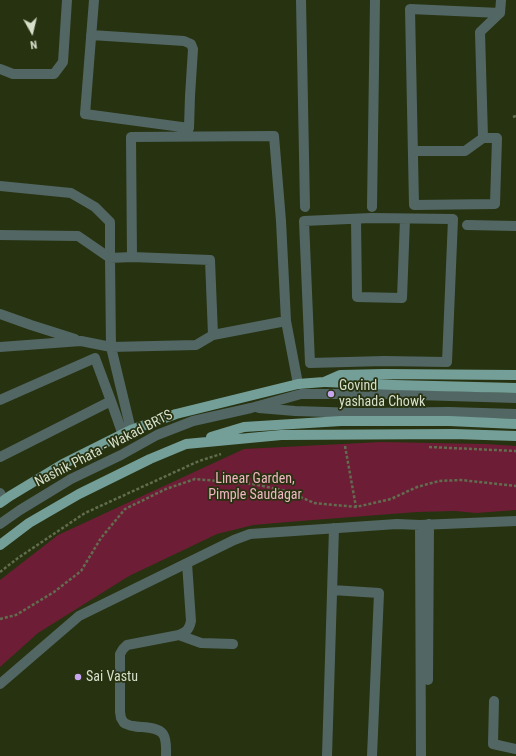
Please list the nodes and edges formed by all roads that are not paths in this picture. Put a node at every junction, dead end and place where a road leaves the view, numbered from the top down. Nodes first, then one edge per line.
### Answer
1 (67, 0) edge
2 (94, 0) edge
3 (301, 0) edge
4 (375, 0) edge
5 (501, 0) edge
6 (500, 12) junction
7 (91, 35) junction
8 (0, 69) edge
9 (483, 138) junction
10 (413, 151) junction
11 (0, 186) edge
12 (305, 206) dead end
13 (372, 207) dead end
14 (405, 218) junction
15 (356, 219) junction
16 (467, 225) dead end
17 (516, 226) edge
18 (0, 235) edge
19 (132, 257) junction
20 (110, 258) junction
21 (0, 314) edge
22 (286, 321) junction
23 (213, 335) junction
24 (81, 340) junction
25 (0, 347) edge
26 (111, 347) junction
27 (384, 361) junction
28 (384, 374) junction
29 (516, 375) edge
30 (324, 382) junction
31 (298, 384) junction
32 (516, 388) edge
33 (516, 398) edge
34 (0, 400) edge
35 (111, 400) junction
36 (251, 408) junction
37 (516, 414) edge
38 (516, 424) edge
39 (127, 432) junction
40 (516, 436) edge
41 (186, 444) junction
42 (0, 457) edge
43 (1, 499) edge
44 (516, 521) edge
45 (0, 524) edge
46 (424, 524) junction
47 (334, 528) junction
48 (0, 545) edge
49 (187, 563) junction
50 (332, 590) junction
51 (179, 635) junction
52 (233, 644) dead end
53 (428, 680) dead end
54 (0, 684) edge
55 (494, 701) dead end
56 (516, 749) edge
57 (166, 756) edge
58 (327, 756) edge
59 (372, 756) edge
60 (421, 756) edge

1 - 8 street
2 - 7 street
3 - 12 street
4 - 13 street
5 - 6 street
6 - 9 street
6 - 10 street
7 - 7 street
9 - 10 street
9 - 10 street
11 - 20 street
14 - 15 street
14 - 15 street
14 - 27 street
15 - 27 street
16 - 17 street
18 - 20 street
19 - 20 street
19 - 22 street
19 - 23 street
20 - 26 street
21 - 24 street
22 - 23 street
22 - 31 street
23 - 26 street
24 - 25 street
24 - 26 street
26 - 39 street
27 - 28 street
28 - 29 main road
28 - 30 main road
30 - 31 main road
30 - 32 main road
31 - 39 main road
33 - 36 street, Nashik Phata - Wakad BRTS
34 - 35 street
35 - 39 street
35 - 42 street
36 - 37 street, Nashik Phata - Wakad BRTS
36 - 45 street, Nashik Phata - Wakad BRTS
38 - 41 main road
39 - 43 main road
40 - 41 main road
41 - 48 main road
44 - 46 street
46 - 47 street
46 - 53 street
46 - 60 street
47 - 49 street
47 - 50 street
49 - 51 street
49 - 54 street
50 - 58 street
50 - 59 street
51 - 52 street
51 - 57 street
55 - 56 street

